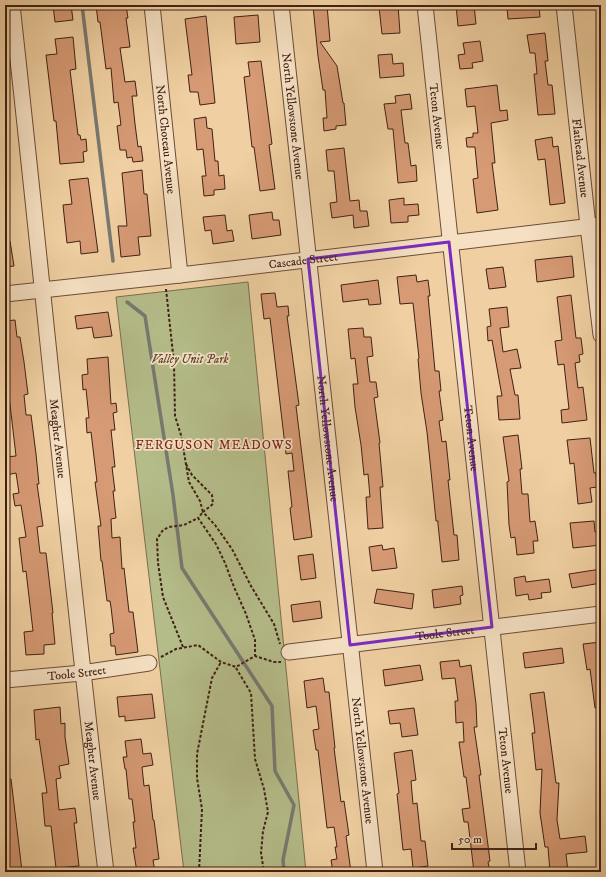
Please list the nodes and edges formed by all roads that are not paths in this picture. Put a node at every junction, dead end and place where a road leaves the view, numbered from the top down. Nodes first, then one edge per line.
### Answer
1 (12, 5) edge
2 (152, 5) edge
3 (281, 5) edge
4 (424, 5) edge
5 (564, 5) edge
6 (594, 225) edge
7 (450, 242) junction
8 (308, 259) junction
9 (180, 275) junction
10 (43, 290) junction
11 (5, 294) edge
12 (601, 335) edge
13 (601, 614) edge
14 (492, 627) junction
15 (350, 645) junction
16 (285, 648) road end
17 (149, 663) road end
18 (82, 673) junction
19 (5, 680) edge
20 (106, 872) edge
21 (375, 872) edge
22 (518, 872) edge

1 - 10 street, Meagher Avenue
2 - 9 street, North Choteau Avenue
3 - 8 street, North Yellowstone Avenue
4 - 7 street, Teton Avenue
5 - 6 street, Flathead Avenue
6 - 7 street, Cascade Street
6 - 12 street, Flathead Avenue
7 - 8 street, Cascade Street
7 - 14 street, Teton Avenue
8 - 9 street, Cascade Street
8 - 15 street, North Yellowstone Avenue
9 - 10 street, Cascade Street
10 - 11 street, Cascade Street
10 - 18 street, Meagher Avenue
13 - 14 street, Toole Street
14 - 15 street, Toole Street
14 - 22 street, Teton Avenue
15 - 16 street, Toole Street
15 - 21 street, North Yellowstone Avenue
17 - 18 street, Toole Street
18 - 19 street, Toole Street
18 - 20 street, Meagher Avenue

